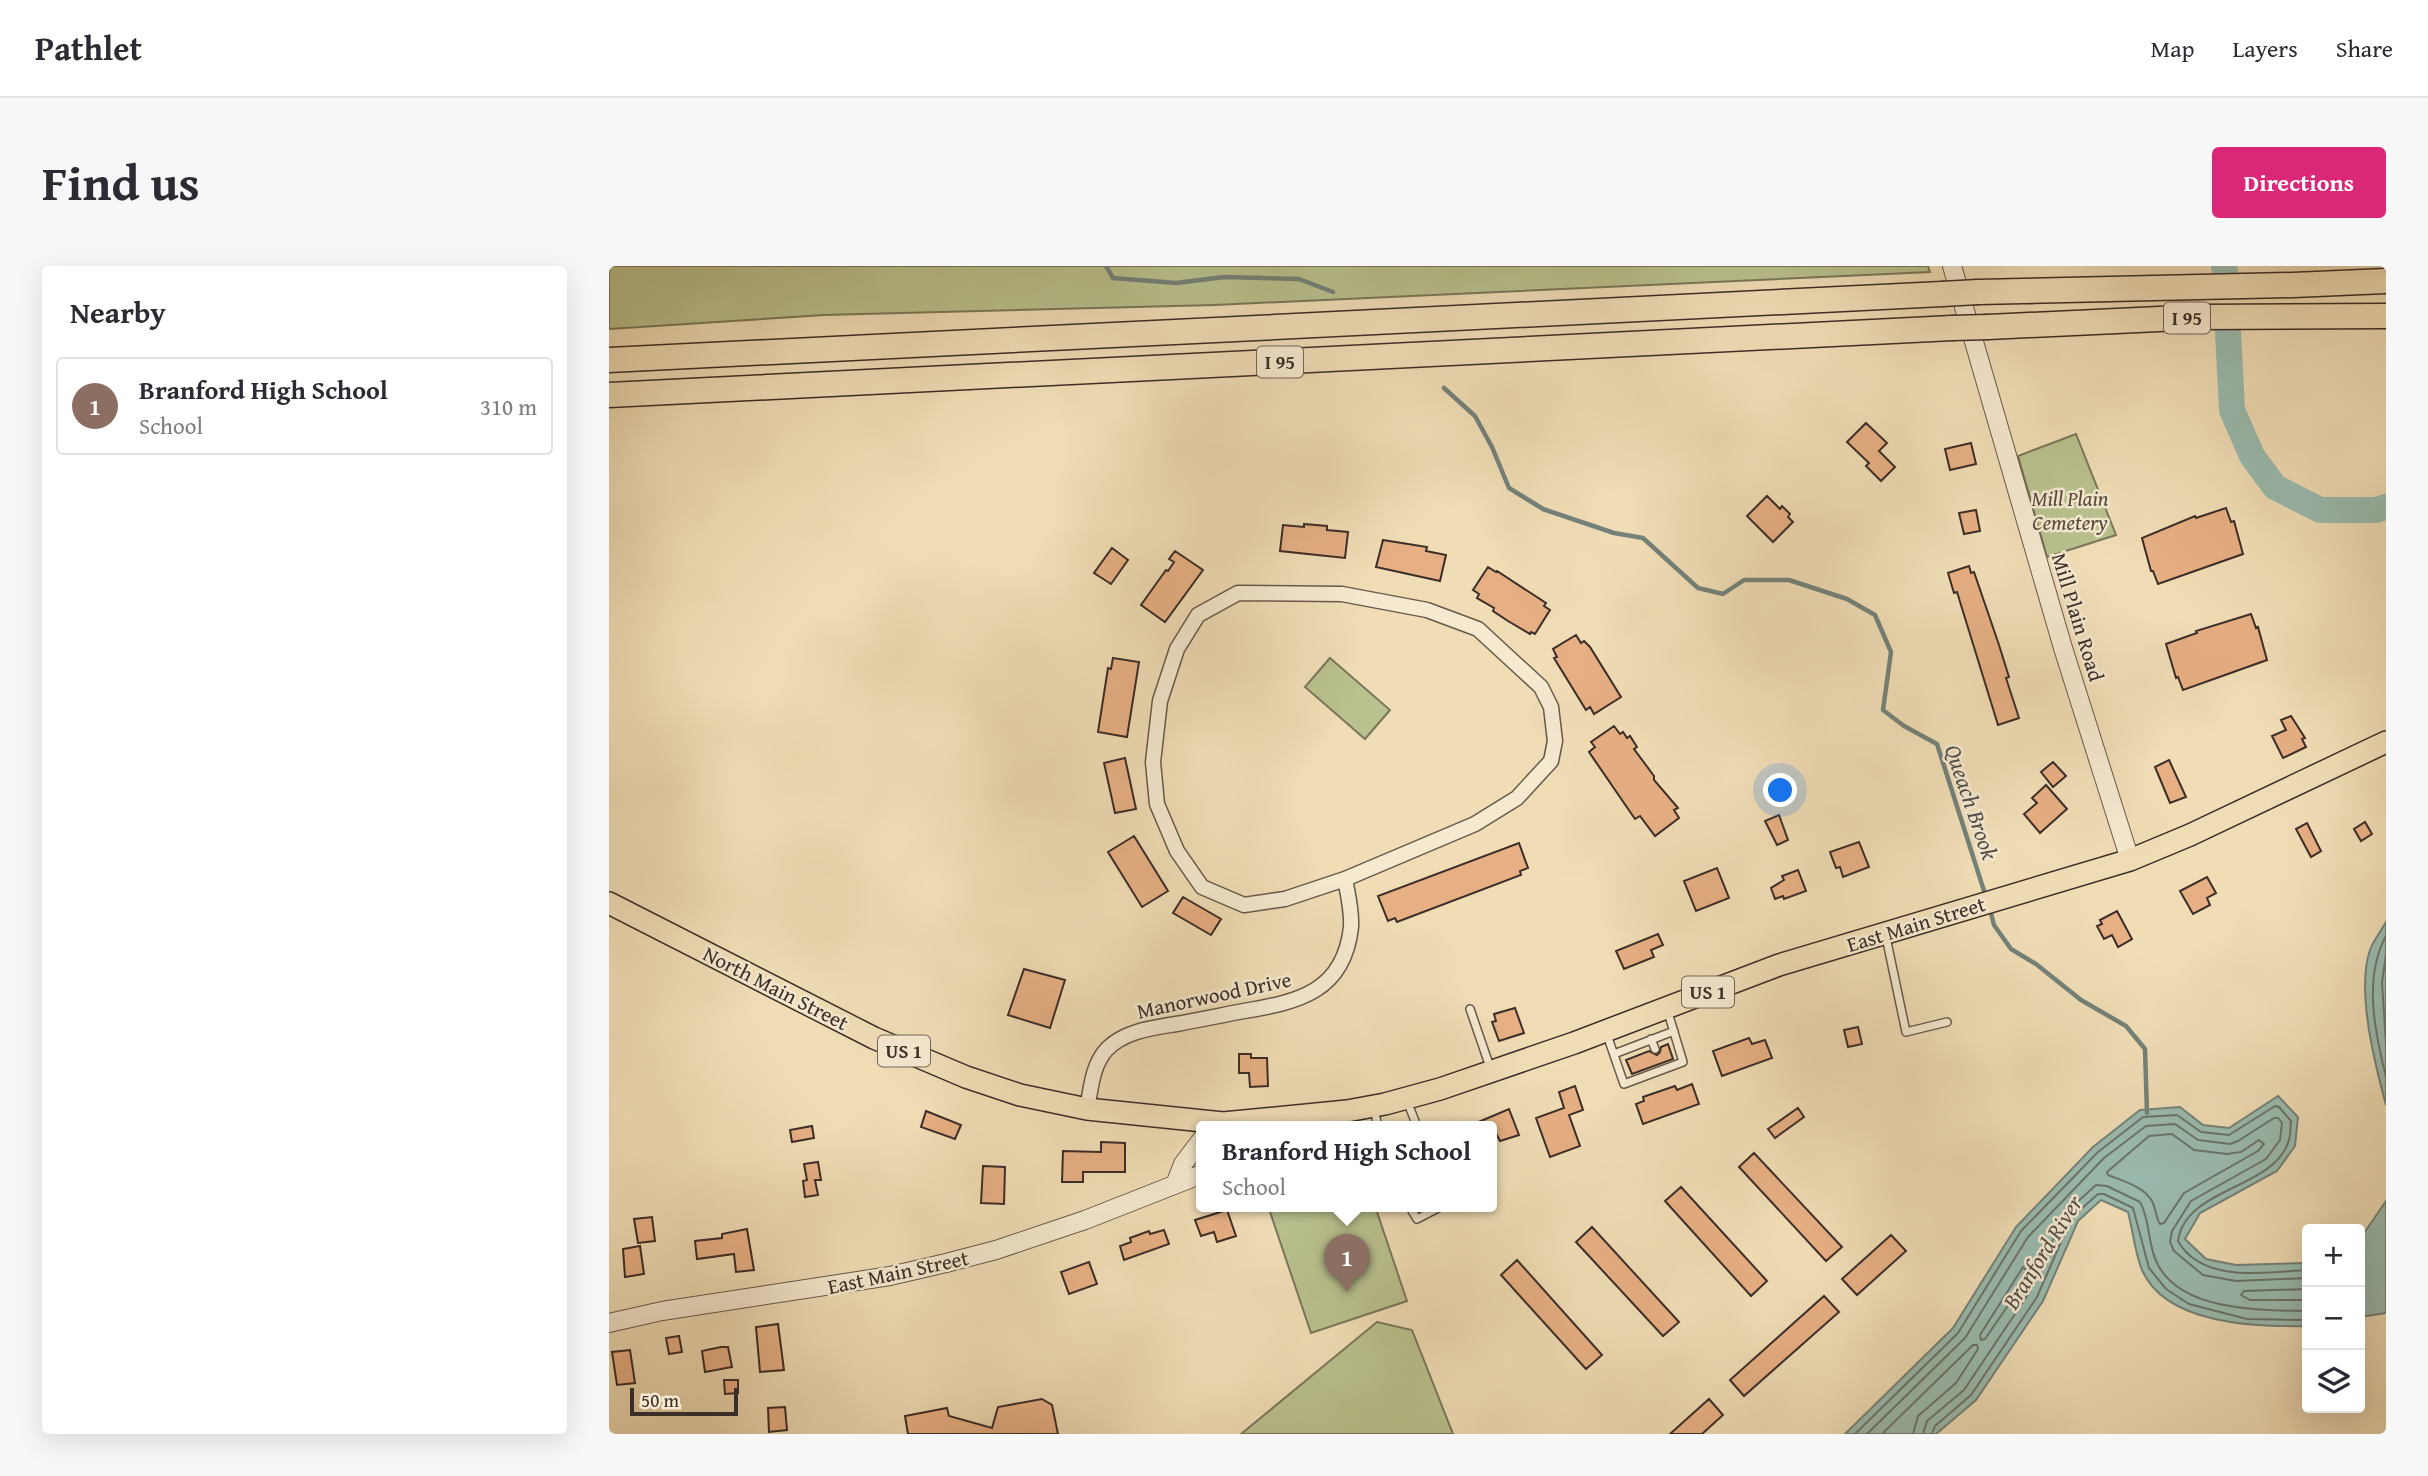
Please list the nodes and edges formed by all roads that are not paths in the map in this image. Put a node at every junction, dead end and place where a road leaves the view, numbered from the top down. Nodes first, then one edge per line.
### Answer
1 (1952, 266) edge
2 (2386, 281) edge
3 (2386, 316) edge
4 (609, 360) edge
5 (609, 395) edge
6 (2386, 742) edge
7 (2130, 860) junction
8 (1345, 879) junction
9 (609, 903) edge
10 (1885, 933) junction
11 (1667, 1008) junction
12 (1470, 1009) dead end
13 (1947, 1022) dead end
14 (1606, 1031) junction
15 (1674, 1031) junction
16 (1651, 1039) junction
17 (1631, 1047) junction
18 (1655, 1049) dead end
19 (1614, 1054) junction
20 (1635, 1056) dead end
21 (1491, 1070) junction
22 (1440, 1089) joint
23 (1406, 1098) junction
24 (1087, 1109) junction
25 (1375, 1116) edge
26 (1258, 1121) edge
27 (1415, 1121) edge
28 (1196, 1122) edge
29 (1196, 1147) edge
30 (1196, 1176) edge
31 (1177, 1182) junction
32 (1413, 1212) edge
33 (1430, 1212) edge
34 (609, 1323) edge

1 - 7 street, Mill Plain Road
2 - 4 highway, I 95, bridge
3 - 5 highway, I 95, bridge
6 - 7 main road, East Main Street / US 1
7 - 10 main road, East Main Street / US 1
8 - 8 street
8 - 24 street, Manorwood Drive
9 - 24 main road, North Main Street / US 1
10 - 11 main road, East Main Street / US 1
10 - 13 lane
11 - 14 main road, East Main Street / US 1
11 - 15 lane
12 - 21 lane
14 - 19 lane
14 - 21 main road, East Main Street / US 1
15 - 16 lane
15 - 19 lane
16 - 17 lane
16 - 18 lane
17 - 19 lane
17 - 20 lane
21 - 22 main road, East Main Street / US 1
22 - 23 main road, North Main Street / US 1
23 - 25 main road, North Main Street / US 1
23 - 27 lane
24 - 28 main road, North Main Street / US 1
25 - 26 main road, North Main Street / US 1
29 - 31 street
30 - 31 street, East Main Street
31 - 34 street, East Main Street
32 - 33 lane

